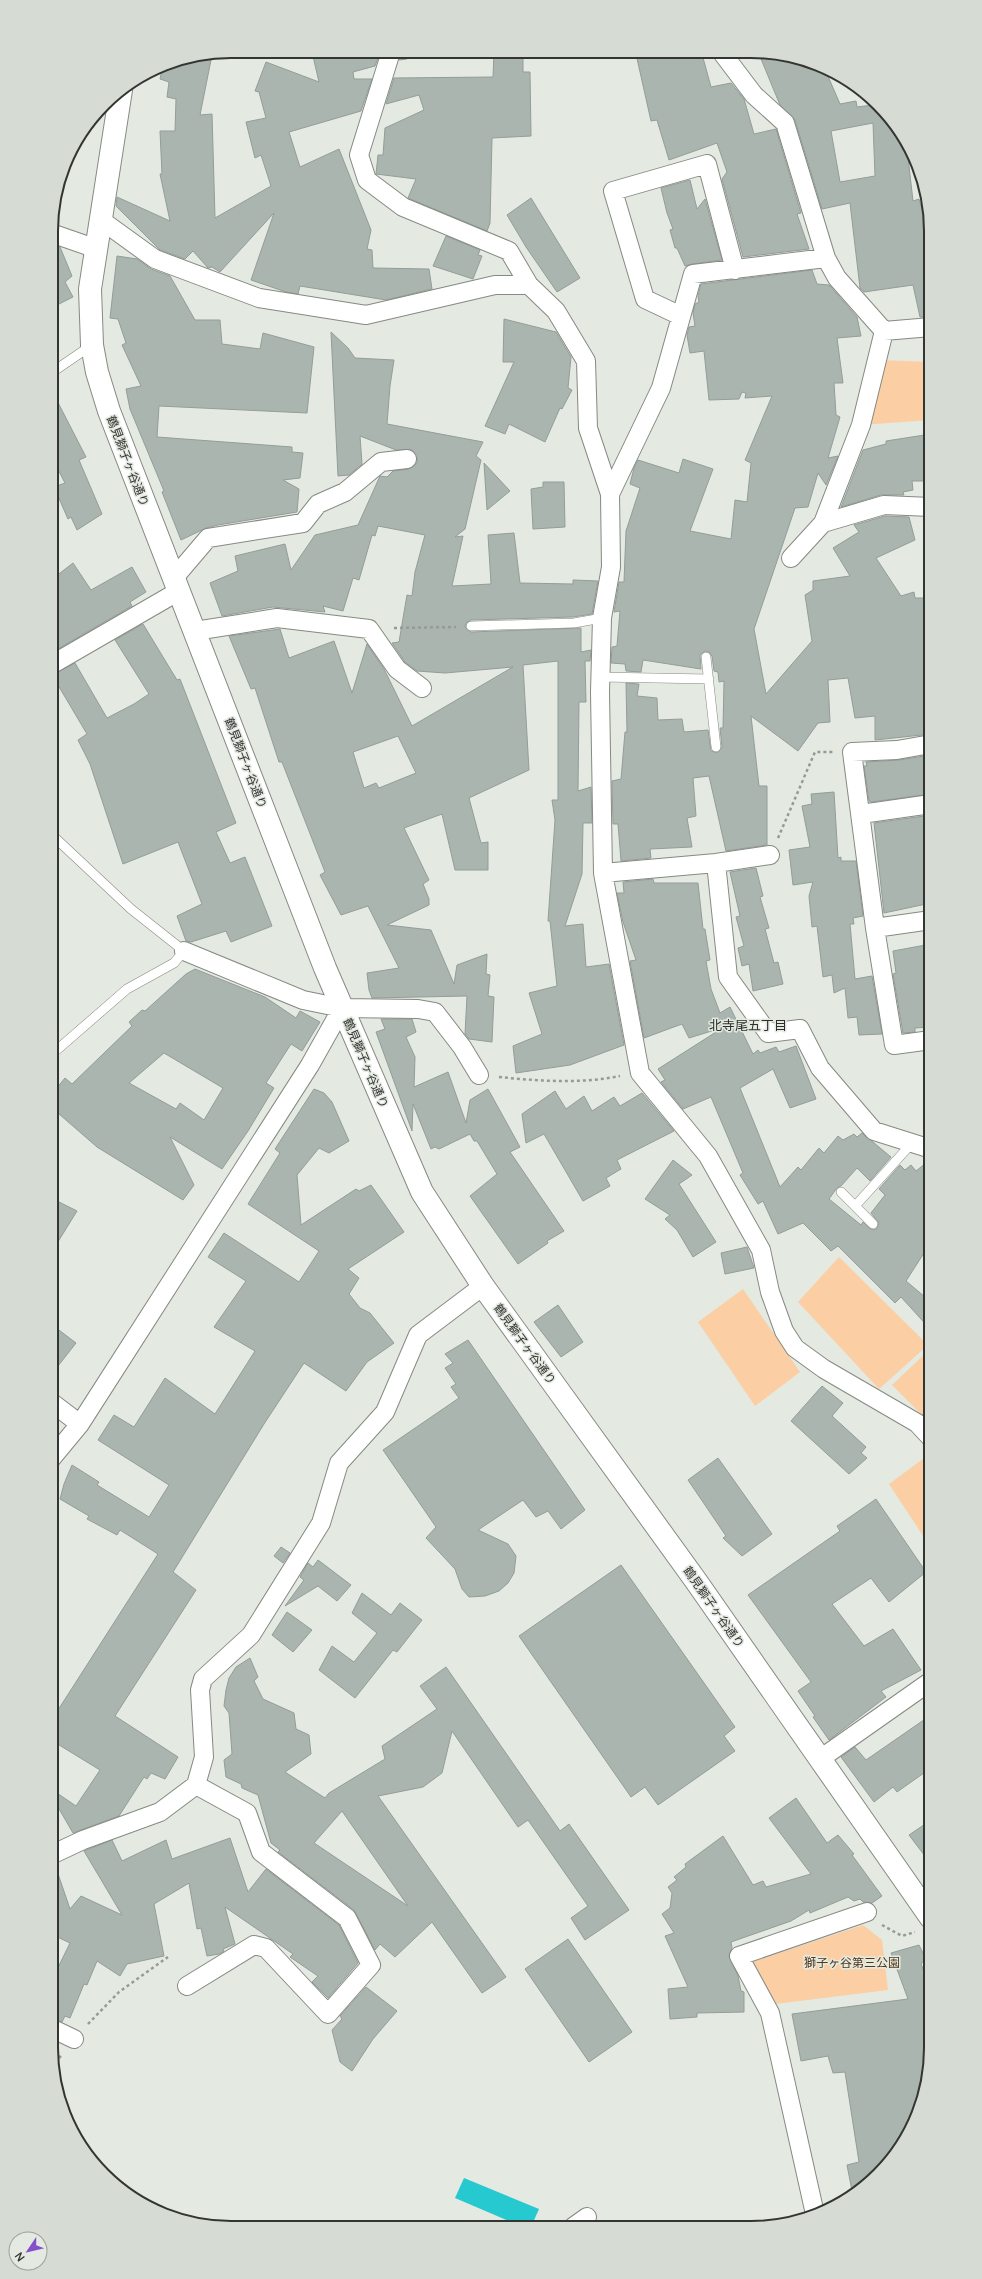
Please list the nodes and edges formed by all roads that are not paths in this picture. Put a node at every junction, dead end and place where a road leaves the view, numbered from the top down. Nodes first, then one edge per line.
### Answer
1 (389, 58) edge
2 (726, 58) edge
3 (120, 99) edge
4 (101, 220) junction
5 (58, 235) edge
6 (97, 249) junction
7 (826, 258) junction
8 (735, 270) junction
9 (528, 285) junction
10 (681, 316) junction
11 (924, 327) edge
12 (884, 330) junction
13 (92, 345) junction
14 (58, 368) edge
15 (407, 459) dead end
16 (610, 494) junction
17 (924, 507) edge
18 (823, 523) junction
19 (791, 558) dead end
20 (177, 584) junction
21 (602, 618) junction
22 (471, 626) road end
23 (195, 631) junction
24 (706, 657) dead end
25 (58, 660) edge
26 (600, 677) junction
27 (709, 679) junction
28 (422, 688) dead end
29 (924, 745) edge
30 (716, 747) dead end
31 (924, 805) edge
32 (860, 814) junction
33 (58, 841) edge
34 (770, 855) road end
35 (716, 863) junction
36 (603, 873) junction
37 (924, 921) edge
38 (875, 928) junction
39 (184, 951) junction
40 (342, 1008) junction
41 (924, 1041) edge
42 (58, 1048) edge
43 (479, 1075) road end
44 (912, 1143) junction
45 (924, 1147) edge
46 (841, 1192) dead end
47 (856, 1205) junction
48 (874, 1224) dead end
49 (483, 1286) junction
50 (58, 1407) edge
51 (80, 1424) junction
52 (924, 1430) edge
53 (58, 1450) edge
54 (924, 1686) edge
55 (820, 1759) junction
56 (196, 1785) junction
57 (58, 1852) edge
58 (867, 1912) road end
59 (924, 1924) edge
60 (187, 1986) dead end
61 (58, 2031) edge
62 (74, 2039) road end
63 (813, 2209) edge

1 - 9 street
2 - 7 street
3 - 4 street, 鶴見獅子ヶ谷通り
4 - 6 street, 鶴見獅子ヶ谷通り
4 - 9 street
5 - 6 street
6 - 13 street, 鶴見獅子ヶ谷通り
7 - 8 street
7 - 12 street
8 - 10 street
8 - 10 street
9 - 16 street
10 - 16 street
11 - 12 street
12 - 18 street
13 - 14 lane
13 - 20 street, 鶴見獅子ヶ谷通り
15 - 20 street
16 - 21 street
17 - 18 street
18 - 19 street
20 - 23 street, 鶴見獅子ヶ谷通り
20 - 25 street
21 - 22 lane
21 - 26 street
23 - 28 street
23 - 40 street, 鶴見獅子ヶ谷通り
24 - 27 lane
26 - 27 lane
26 - 36 street
27 - 30 lane
29 - 32 street
31 - 32 street
32 - 38 street
33 - 39 lane
34 - 35 street
35 - 36 street
35 - 44 street
36 - 52 street
37 - 38 street
38 - 41 street
39 - 40 street
39 - 42 lane
40 - 43 street
40 - 49 street, 鶴見獅子ヶ谷通り
40 - 51 street
44 - 45 street
44 - 47 lane
46 - 47 lane
47 - 48 lane
49 - 55 street, 鶴見獅子ヶ谷通り
49 - 56 street
50 - 51 street
51 - 53 street
54 - 55 street
55 - 59 street, 鶴見獅子ヶ谷通り
56 - 57 street
56 - 60 street
58 - 63 street
61 - 62 street

